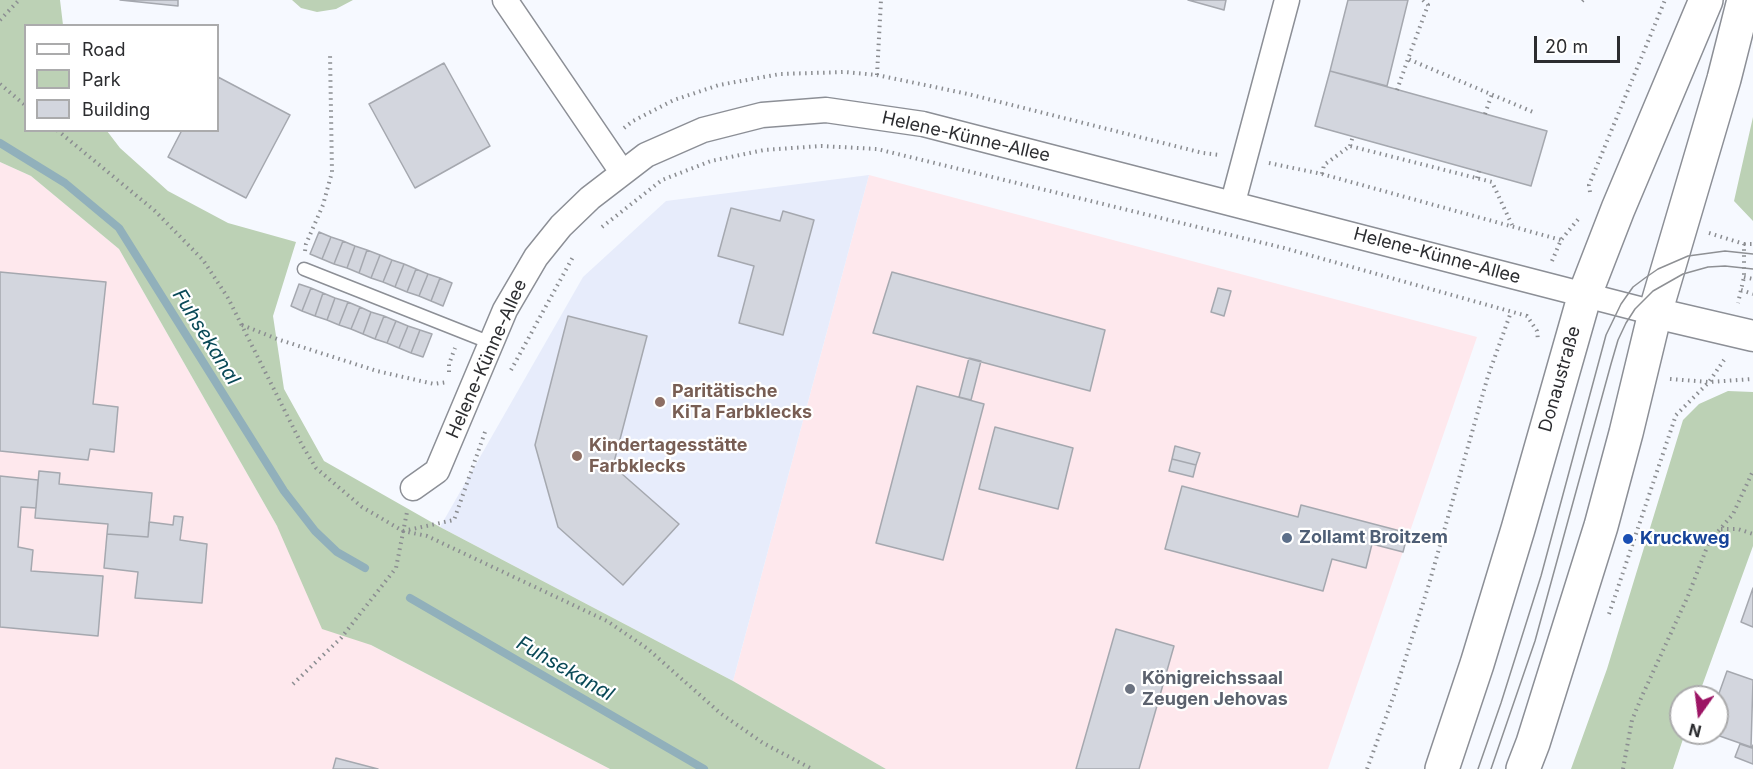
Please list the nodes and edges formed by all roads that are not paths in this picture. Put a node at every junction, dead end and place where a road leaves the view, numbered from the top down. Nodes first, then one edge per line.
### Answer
1 (505, 0) edge
2 (1287, 0) edge
3 (1706, 0) edge
4 (1744, 0) edge
5 (622, 172) junction
6 (1233, 202) junction
7 (303, 269) road end
8 (1584, 294) junction
9 (1655, 313) junction
10 (1753, 336) edge
11 (491, 343) junction
12 (412, 488) dead end
13 (1442, 769) edge
14 (1523, 769) edge

1 - 5 street
2 - 6 street
3 - 8 main road, Donaustraße
4 - 9 main road
5 - 6 street, Helene-Künne-Allee
5 - 11 street, Helene-Künne-Allee
6 - 8 street, Helene-Künne-Allee
7 - 11 lane
8 - 9 street, Helene-Künne-Allee
8 - 13 main road, Donaustraße
9 - 10 street
9 - 14 main road
11 - 12 street, Helene-Künne-Allee

